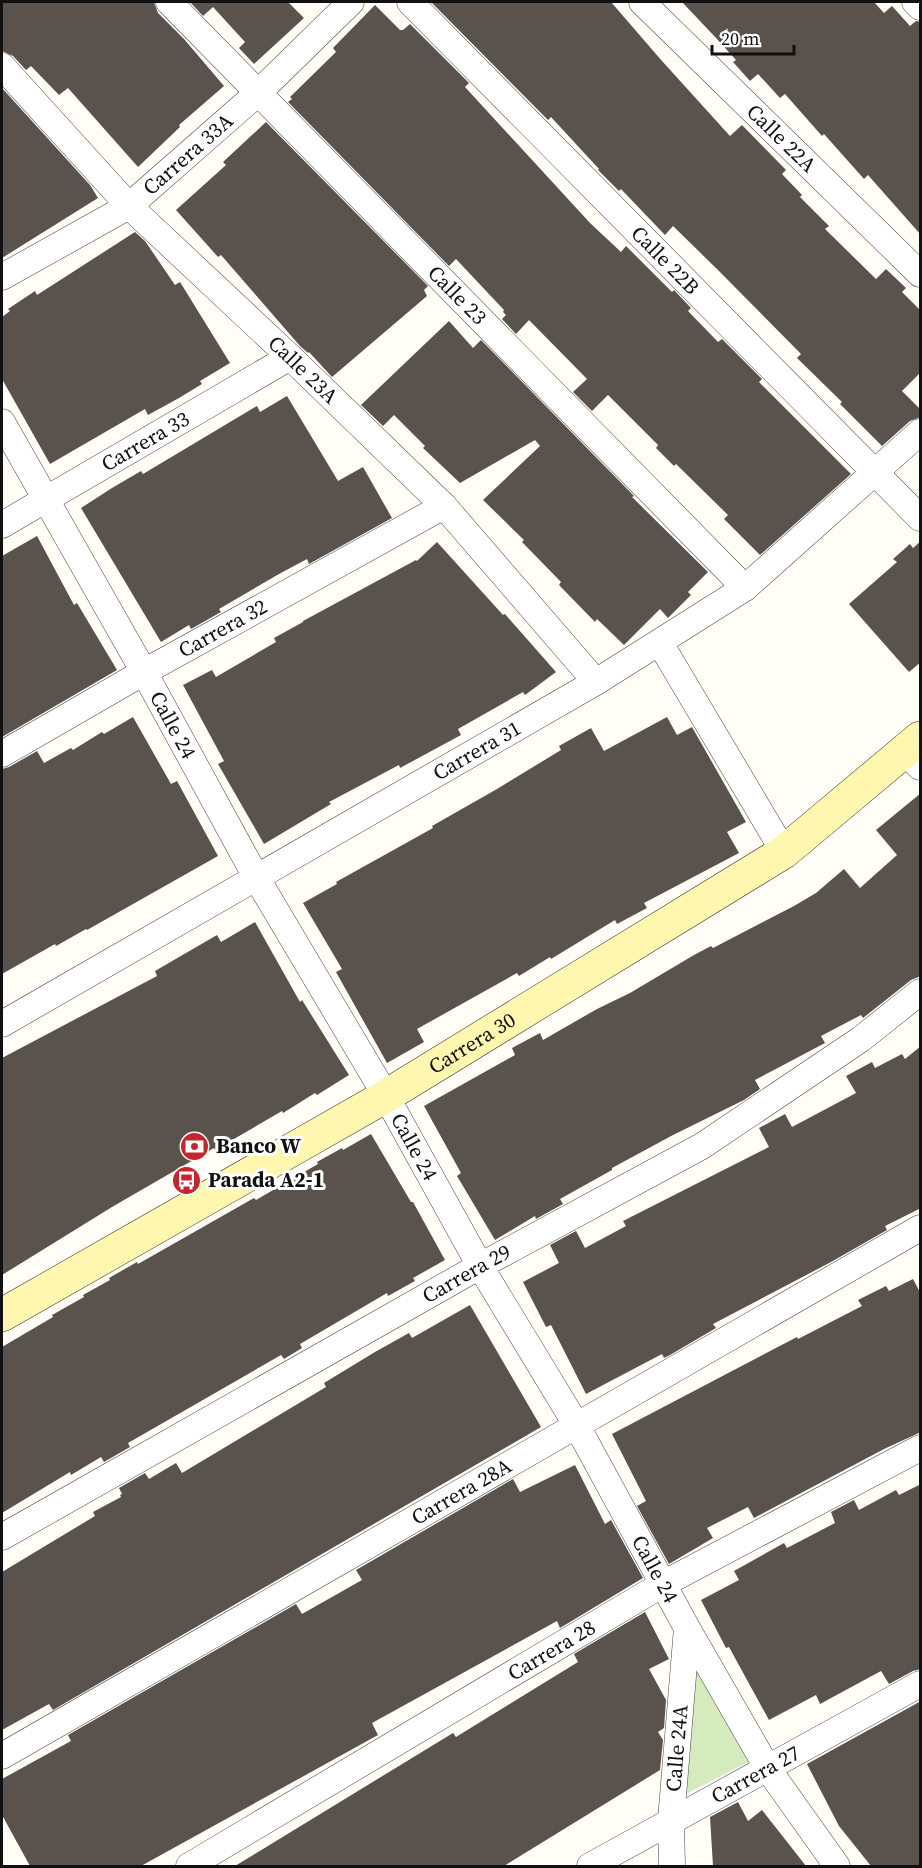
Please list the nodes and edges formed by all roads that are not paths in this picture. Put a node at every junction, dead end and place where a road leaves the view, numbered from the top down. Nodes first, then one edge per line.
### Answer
1 (169, 2) edge
2 (351, 2) edge
3 (410, 2) edge
4 (642, 2) edge
5 (915, 2) edge
6 (921, 7) edge
7 (2, 66) edge
8 (259, 92) junction
9 (129, 206) junction
10 (921, 274) edge
11 (2, 277) edge
12 (290, 357) junction
13 (2, 422) edge
14 (921, 432) edge
15 (875, 472) junction
16 (46, 499) junction
17 (444, 506) junction
18 (921, 518) edge
19 (2, 525) edge
20 (745, 588) junction
21 (660, 643) junction
22 (144, 672) junction
23 (596, 682) junction
24 (916, 752) edge
25 (2, 754) edge
26 (784, 852) junction
27 (256, 877) junction
28 (921, 992) edge
29 (2, 1024) edge
30 (386, 1096) junction
31 (921, 1228) edge
32 (480, 1266) junction
33 (2, 1315) edge
34 (578, 1426) junction
35 (921, 1448) edge
36 (2, 1537) edge
37 (663, 1584) junction
38 (687, 1628) junction
39 (921, 1684) edge
40 (2, 1756) edge
41 (768, 1769) junction
42 (671, 1820) junction
43 (189, 1866) edge
44 (590, 1866) edge
45 (672, 1866) edge
46 (837, 1866) edge

1 - 8 street, Calle 23
2 - 8 street, Carrera 33A
3 - 15 street, Calle 22B
4 - 10 street, Calle 22A
5 - 6 street
7 - 9 street, Calle 23A
8 - 9 street, Carrera 33A
8 - 20 street, Calle 23
9 - 11 street, Carrera 33A
9 - 12 street, Calle 23A
12 - 16 street, Carrera 33
12 - 17 street, Calle 23A
13 - 16 street, Calle 24
14 - 15 street, Carrera 31
15 - 18 street, Calle 22B
15 - 20 street, Carrera 31
16 - 19 street, Carrera 33
16 - 22 street, Calle 24
17 - 22 street, Carrera 32
17 - 23 street, Calle 23A
20 - 21 street, Carrera 31
21 - 23 street, Carrera 31
21 - 26 street
22 - 25 street, Carrera 32
22 - 27 street, Calle 24
23 - 27 street, Carrera 31
24 - 26 street, Carrera 30
26 - 30 street, Carrera 30
27 - 29 street, Carrera 31
27 - 30 street, Calle 24
28 - 32 street, Carrera 29
30 - 32 street, Calle 24
30 - 33 street, Carrera 30
31 - 34 street, Carrera 28A
32 - 34 street, Calle 24
32 - 36 street, Carrera 29
34 - 37 street, Calle 24
34 - 40 street, Carrera 28A
35 - 37 street, Carrera 28
37 - 38 street, Calle 24
37 - 43 street, Carrera 28
38 - 41 street, Calle 24
38 - 42 street, Calle 24A
39 - 41 street, Carrera 27
41 - 42 street, Carrera 27
41 - 46 street, Calle 24
42 - 44 street, Carrera 27
42 - 45 street, Calle 24A

